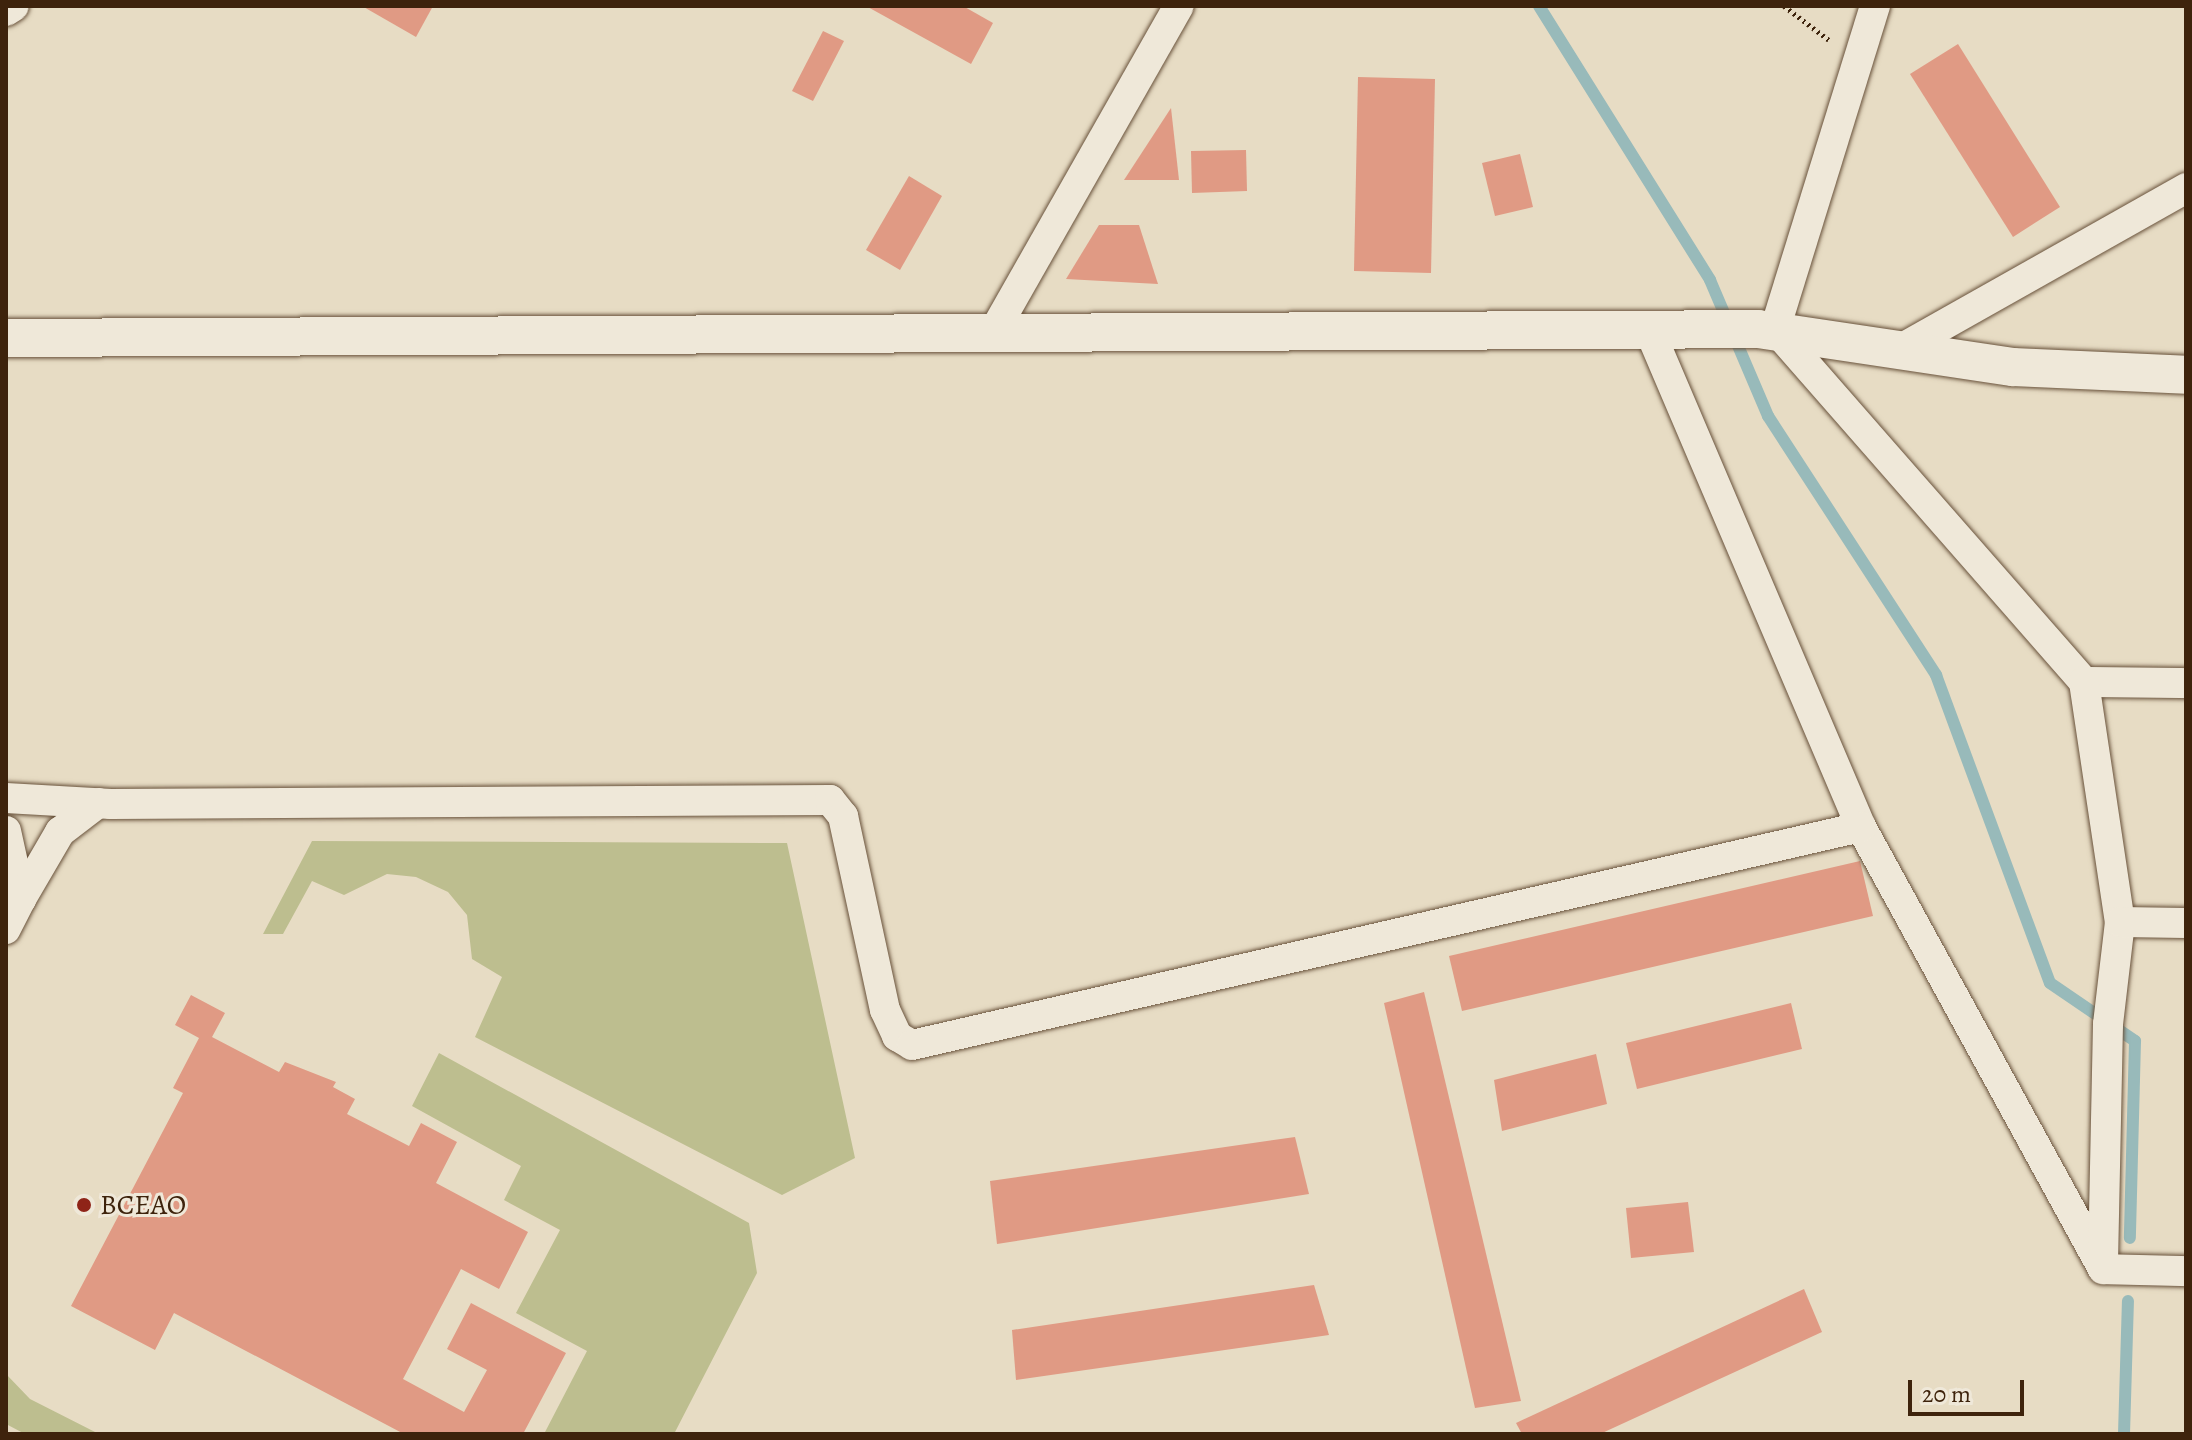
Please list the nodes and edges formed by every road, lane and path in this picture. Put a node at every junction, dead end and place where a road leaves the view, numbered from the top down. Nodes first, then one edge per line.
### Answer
1 (14, 6) edge
2 (1179, 6) edge
3 (1784, 6) edge
4 (1875, 6) edge
5 (6, 11) edge
6 (1856, 59) junction
7 (2186, 188) edge
8 (1767, 329) junction
9 (993, 333) junction
10 (1651, 334) junction
11 (6, 338) edge
12 (1906, 346) junction
13 (2186, 375) edge
14 (2084, 682) junction
15 (2186, 683) edge
16 (6, 798) edge
17 (98, 803) junction
18 (1861, 827) junction
19 (6, 831) edge
20 (21, 899) junction
21 (2120, 922) junction
22 (2186, 923) edge
23 (6, 929) edge
24 (2103, 1269) junction
25 (2186, 1271) edge

1 - 5 street
2 - 9 street
3 - 6 path
4 - 6 street
6 - 8 street
7 - 12 street
8 - 10 street
8 - 12 street
8 - 14 street
9 - 10 street
9 - 11 street
10 - 18 street
12 - 13 street
14 - 15 street
14 - 21 street
16 - 17 street
17 - 18 street
17 - 20 street
18 - 24 street
19 - 20 street
20 - 23 street
21 - 22 street
21 - 24 street
24 - 25 street

